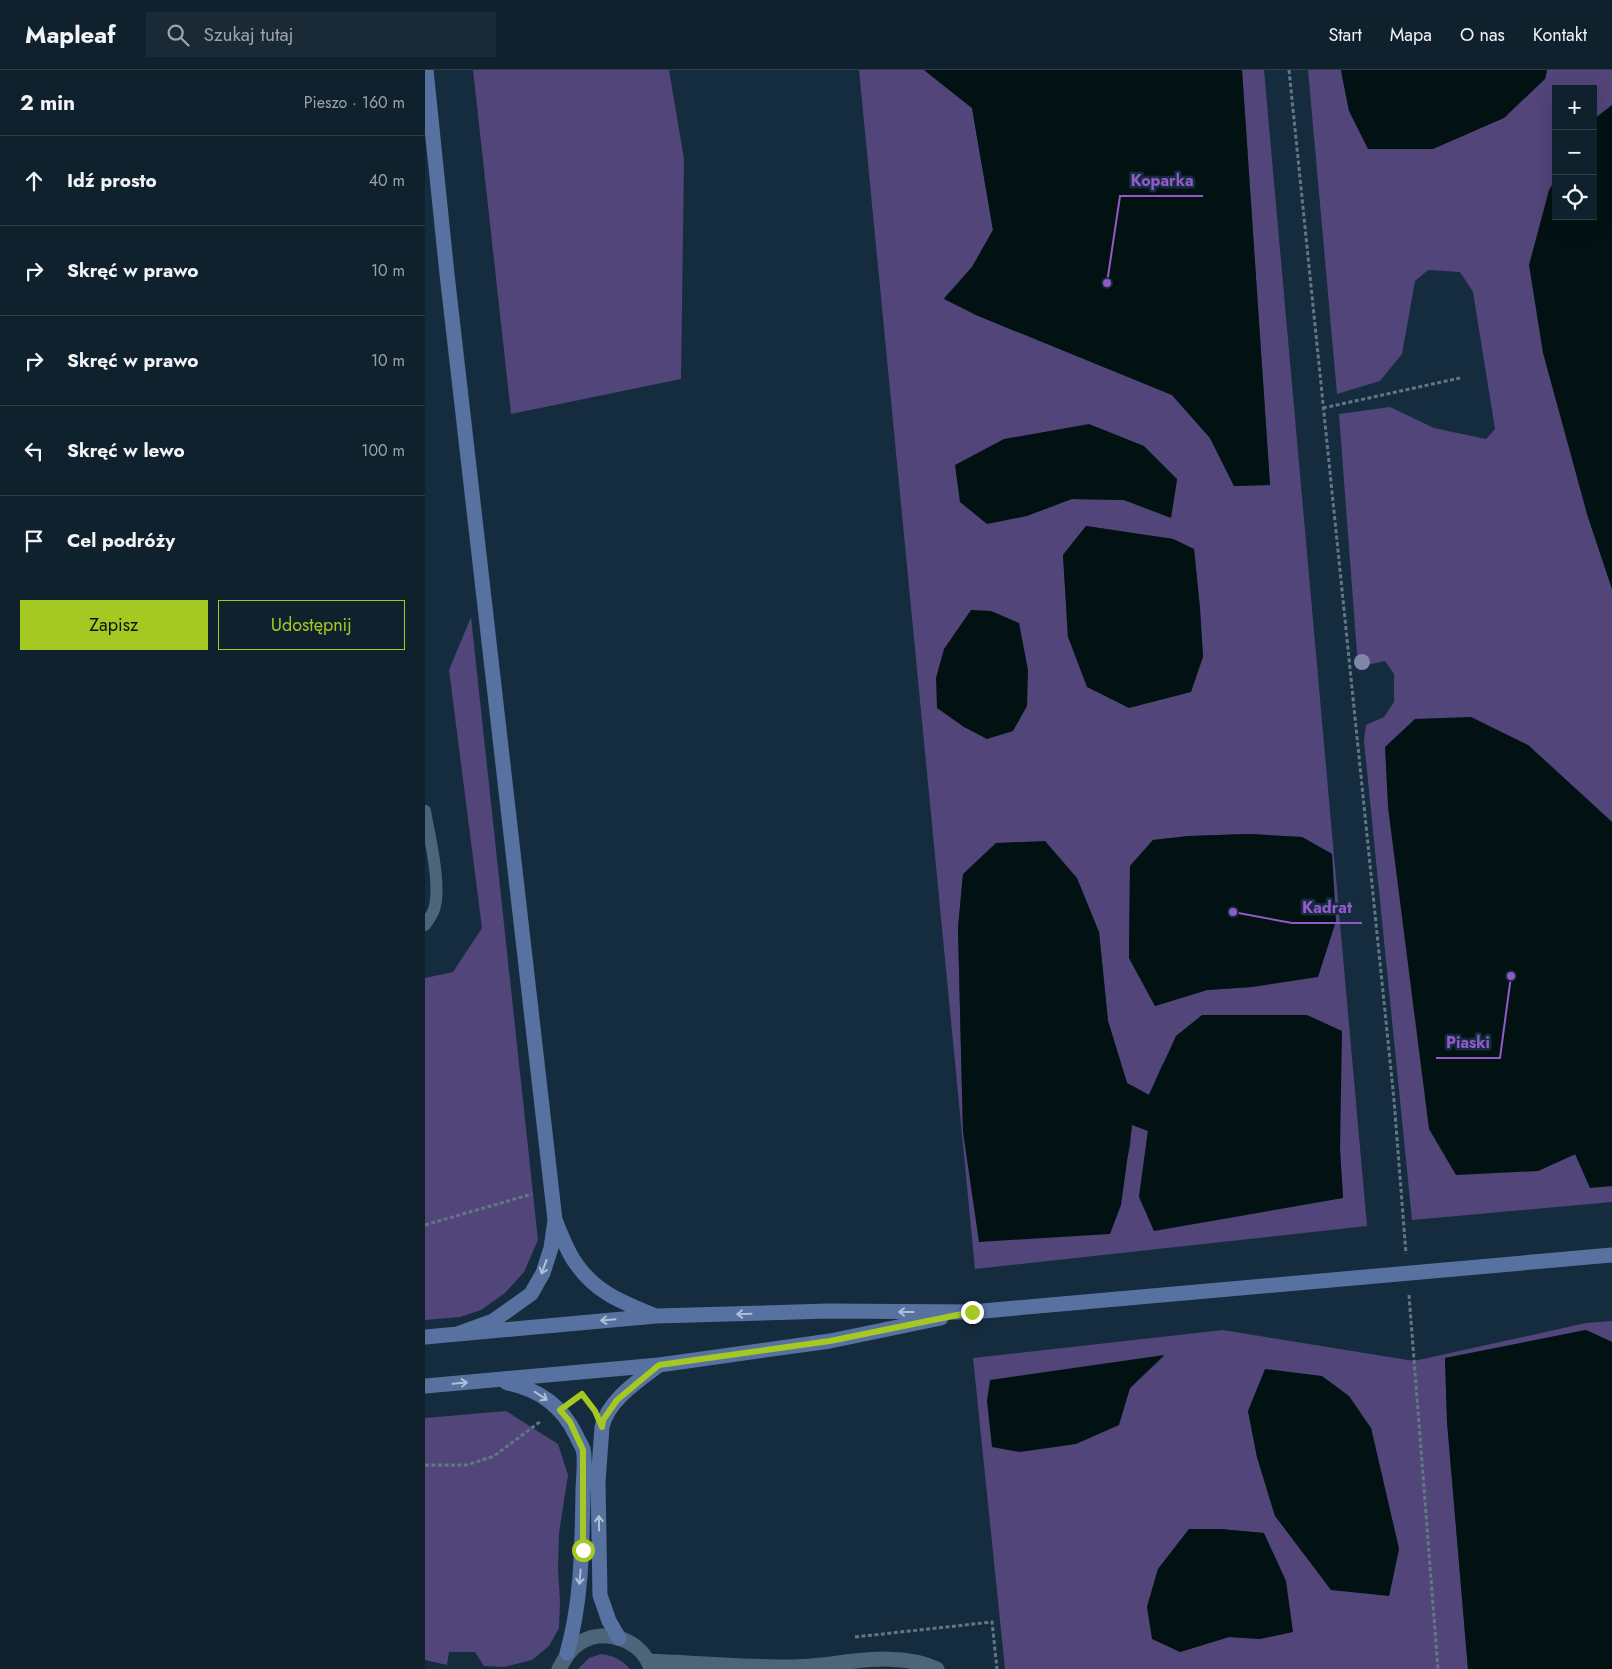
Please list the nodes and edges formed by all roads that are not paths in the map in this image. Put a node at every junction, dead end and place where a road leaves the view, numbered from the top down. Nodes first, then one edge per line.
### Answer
1 (426, 70) edge
2 (425, 811) edge
3 (425, 925) edge
4 (555, 1220) junction
5 (1612, 1255) edge
6 (972, 1312) junction
7 (656, 1316) junction
8 (457, 1334) junction
9 (425, 1336) edge
10 (659, 1365) junction
11 (495, 1380) junction
12 (425, 1386) edge
13 (619, 1638) junction
14 (567, 1653) junction
15 (649, 1665) edge
16 (787, 1668) edge
17 (559, 1669) edge
18 (937, 1669) edge

1 - 4 main road
2 - 3 lane
4 - 7 main road
4 -> 8 main road
5 - 6 main road
6 -> 7 main road
6 - 10 main road
7 -> 8 main road
8 - 9 main road
10 - 11 main road
13 -> 10 main road
12 -> 11 main road
11 -> 14 main road
13 - 14 street
13 - 15 street
14 - 17 street
15 - 16 street
16 - 18 street

